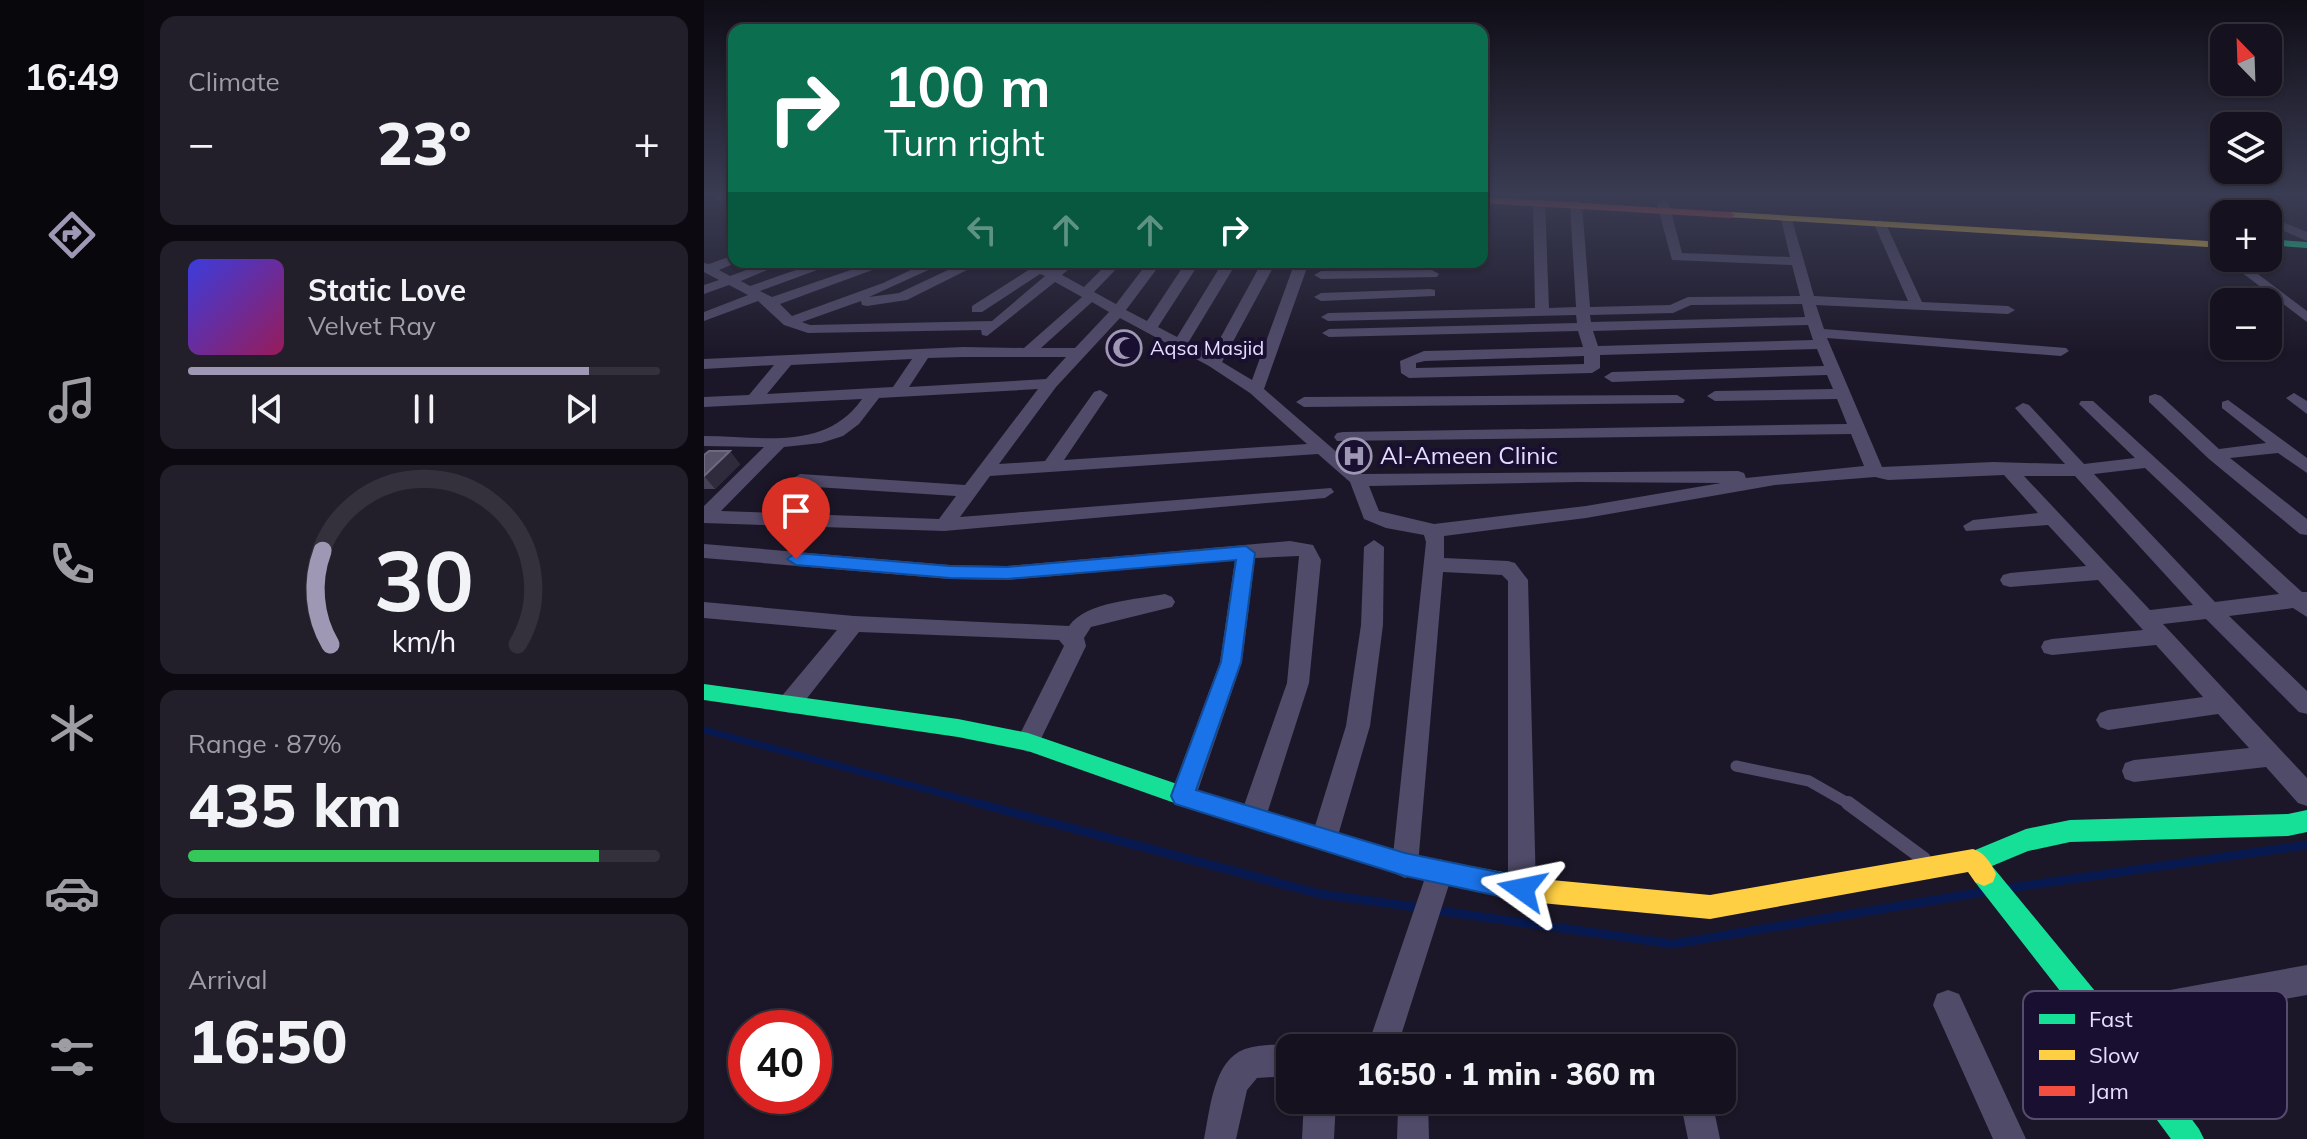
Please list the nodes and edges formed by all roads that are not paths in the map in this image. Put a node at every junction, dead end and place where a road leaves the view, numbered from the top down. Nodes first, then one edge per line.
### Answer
1 (1533, 248) edge
2 (1579, 248) edge
3 (1675, 248) edge
4 (1794, 248) edge
5 (1891, 248) edge
6 (728, 261) edge
7 (1797, 261) junction
8 (706, 268) edge
9 (762, 268) edge
10 (819, 268) edge
11 (864, 268) edge
12 (925, 268) edge
13 (963, 268) edge
14 (1111, 268) edge
15 (1150, 268) edge
16 (1189, 268) edge
17 (1226, 268) edge
18 (1266, 268) edge
19 (1300, 268) edge
20 (1433, 268) edge
21 (1041, 269) edge
22 (2250, 272) edge
23 (1321, 275) dead end
24 (732, 279) junction
25 (704, 290) edge
26 (1430, 293) junction
27 (1088, 294) junction
28 (759, 296) junction
29 (1321, 297) dead end
30 (1807, 300) junction
31 (839, 304) junction
32 (1917, 305) junction
33 (977, 309) dead end
34 (1583, 310) junction
35 (2008, 310) dead end
36 (1118, 311) junction
37 (1542, 311) junction
38 (1432, 314) junction
39 (2305, 315) edge
40 (704, 317) edge
41 (789, 322) junction
42 (996, 325) junction
43 (1584, 327) junction
44 (1150, 328) junction
45 (1817, 333) junction
46 (1180, 344) junction
47 (1599, 351) junction
48 (2061, 351) dead end
49 (963, 352) junction
50 (1027, 353) junction
51 (1079, 353) junction
52 (923, 354) junction
53 (787, 360) junction
54 (1214, 363) junction
55 (704, 364) edge
56 (1832, 370) junction
57 (1612, 377) junction
58 (1050, 384) junction
59 (1256, 390) junction
60 (897, 393) junction
61 (873, 394) junction
62 (1842, 394) junction
63 (1100, 395) dead end
64 (1715, 396) dead end
65 (2155, 399) dead end
66 (753, 400) junction
67 (1617, 400) junction
68 (1677, 400) dead end
69 (1349, 401) junction
70 (704, 402) edge
71 (1304, 402) dead end
72 (2087, 404) dead end
73 (2228, 405) dead end
74 (2023, 408) dead end
75 (1857, 429) junction
76 (1343, 437) junction
77 (728, 440) junction
78 (704, 441) edge
79 (779, 442) junction
80 (2280, 447) junction
81 (1322, 448) junction
82 (2215, 455) junction
83 (704, 462) edge
84 (2149, 462) junction
85 (1339, 463) junction
86 (1051, 466) junction
87 (2307, 467) edge
88 (2009, 470) junction
89 (2077, 470) junction
90 (985, 471) junction
91 (1875, 471) junction
92 (1775, 479) junction
93 (800, 480) dead end
94 (1358, 480) junction
95 (970, 491) junction
96 (1325, 492) dead end
97 (704, 517) edge
98 (2053, 518) junction
99 (944, 525) junction
100 (1973, 526) dead end
101 (2307, 529) edge
102 (1433, 531) junction
103 (1374, 547) dead end
104 (704, 551) edge
105 (1246, 553) junction
106 (1433, 565) junction
107 (2103, 572) junction
108 (2010, 580) dead end
109 (1165, 602) dead end
110 (2303, 602) edge
111 (704, 610) edge
112 (2210, 610) junction
113 (2145, 618) junction
114 (854, 624) junction
115 (2162, 636) junction
116 (1073, 637) junction
117 (2052, 647) dead end
118 (704, 692) edge
119 (789, 704) junction
120 (2223, 704) junction
121 (2307, 705) edge
122 (2108, 720) dead end
123 (1028, 742) junction
124 (2271, 756) junction
125 (1736, 766) dead end
126 (2134, 771) dead end
127 (2307, 795) edge
128 (1183, 796) junction
129 (1253, 817) junction
130 (2307, 821) edge
131 (1324, 839) junction
132 (1976, 861) junction
133 (1405, 865) junction
134 (1935, 868) junction
135 (1436, 882) junction
136 (1522, 889) junction
137 (2307, 980) edge
138 (2077, 991) edge
139 (2247, 991) edge
140 (1948, 1005) dead end
141 (1387, 1034) edge
142 (1276, 1061) edge
143 (1319, 1114) edge
144 (1414, 1114) edge
145 (1699, 1114) edge
146 (2174, 1119) edge
147 (1220, 1139) edge
148 (1318, 1139) edge
149 (1413, 1139) edge
150 (1704, 1139) edge
151 (2010, 1139) edge
152 (2189, 1139) edge

1 - 37 street
2 - 34 street
3 - 7 street
4 - 7 street
5 - 32 street
6 - 8 street
7 - 30 street
8 - 24 street
9 - 24 street
10 - 28 street
11 - 28 street
12 - 31 street
13 - 31 street
14 - 27 street
15 - 36 street
16 - 44 street
17 - 46 street
18 - 54 street
19 - 59 street
20 - 23 street
20 - 26 street
21 - 27 street
21 - 33 street
21 - 42 street
22 - 39 street
24 - 25 street
24 - 28 street
26 - 29 street
26 - 38 street
27 - 36 street
27 - 50 street
28 - 40 street
28 - 41 street
30 - 32 street
30 - 34 street
30 - 45 street
31 - 41 street
32 - 35 street
34 - 37 street
34 - 43 street
36 - 44 street
36 - 51 street
37 - 38 street
38 - 43 street
41 - 42 street
42 - 49 street
43 - 45 street
43 - 47 street
44 - 46 street
45 - 47 street
45 - 48 street
45 - 56 street
46 - 54 street
47 - 47 street
47 - 57 street
49 - 50 street
49 - 52 street
50 - 51 street
51 - 58 street
52 - 53 street
52 - 60 street
53 - 55 street
53 - 66 street
54 - 59 street
56 - 57 street
56 - 62 street
57 - 67 street
58 - 60 street
58 - 90 street
59 - 81 street
60 - 61 street
61 - 66 street
61 - 79 street
62 - 64 street
62 - 75 street
63 - 86 street
65 - 82 street
66 - 70 street
67 - 68 street
67 - 69 street
69 - 71 street
69 - 76 street
72 - 84 street
73 - 80 street
74 - 89 street
75 - 76 street
75 - 91 street
76 - 85 street
77 - 78 street
77 - 79 street
77 - 83 street
79 - 97 street
80 - 82 street
80 - 87 street
81 - 85 street
81 - 86 street
82 - 101 street
84 - 89 street
84 - 110 street
85 - 94 street
86 - 90 street
88 - 89 street
88 - 91 street
88 - 98 street
89 - 112 street
90 - 95 street
91 - 92 street
92 - 94 street
92 - 102 street
93 - 95 street
94 - 102 street
95 - 99 street
96 - 99 street
97 - 99 street
98 - 100 street
98 - 107 street
102 - 106 street
103 - 131 street
104 - 105 street
105 - 128 street
105 - 129 street
106 - 133 street
106 - 136 street
107 - 108 street
107 - 113 street
109 - 116 street
110 - 112 street
111 - 114 street
112 - 113 street
112 - 121 street
113 - 115 street
114 - 116 street
114 - 119 street
115 - 117 street
115 - 120 street
116 - 123 street
118 - 119 main road
119 - 123 main road
120 - 122 street
120 - 124 street
123 - 128 main road
124 - 126 street
124 - 127 street
125 - 134 lane
128 - 129 main road
129 - 131 main road
130 - 132 main road
131 - 133 main road
132 - 134 main road
132 - 138 main road
133 - 135 main road
134 - 136 main road
135 - 136 main road
135 - 141 street
137 - 139 street
140 - 151 street
142 - 147 street
143 - 148 street
144 - 149 street
145 - 150 street
146 - 152 main road

